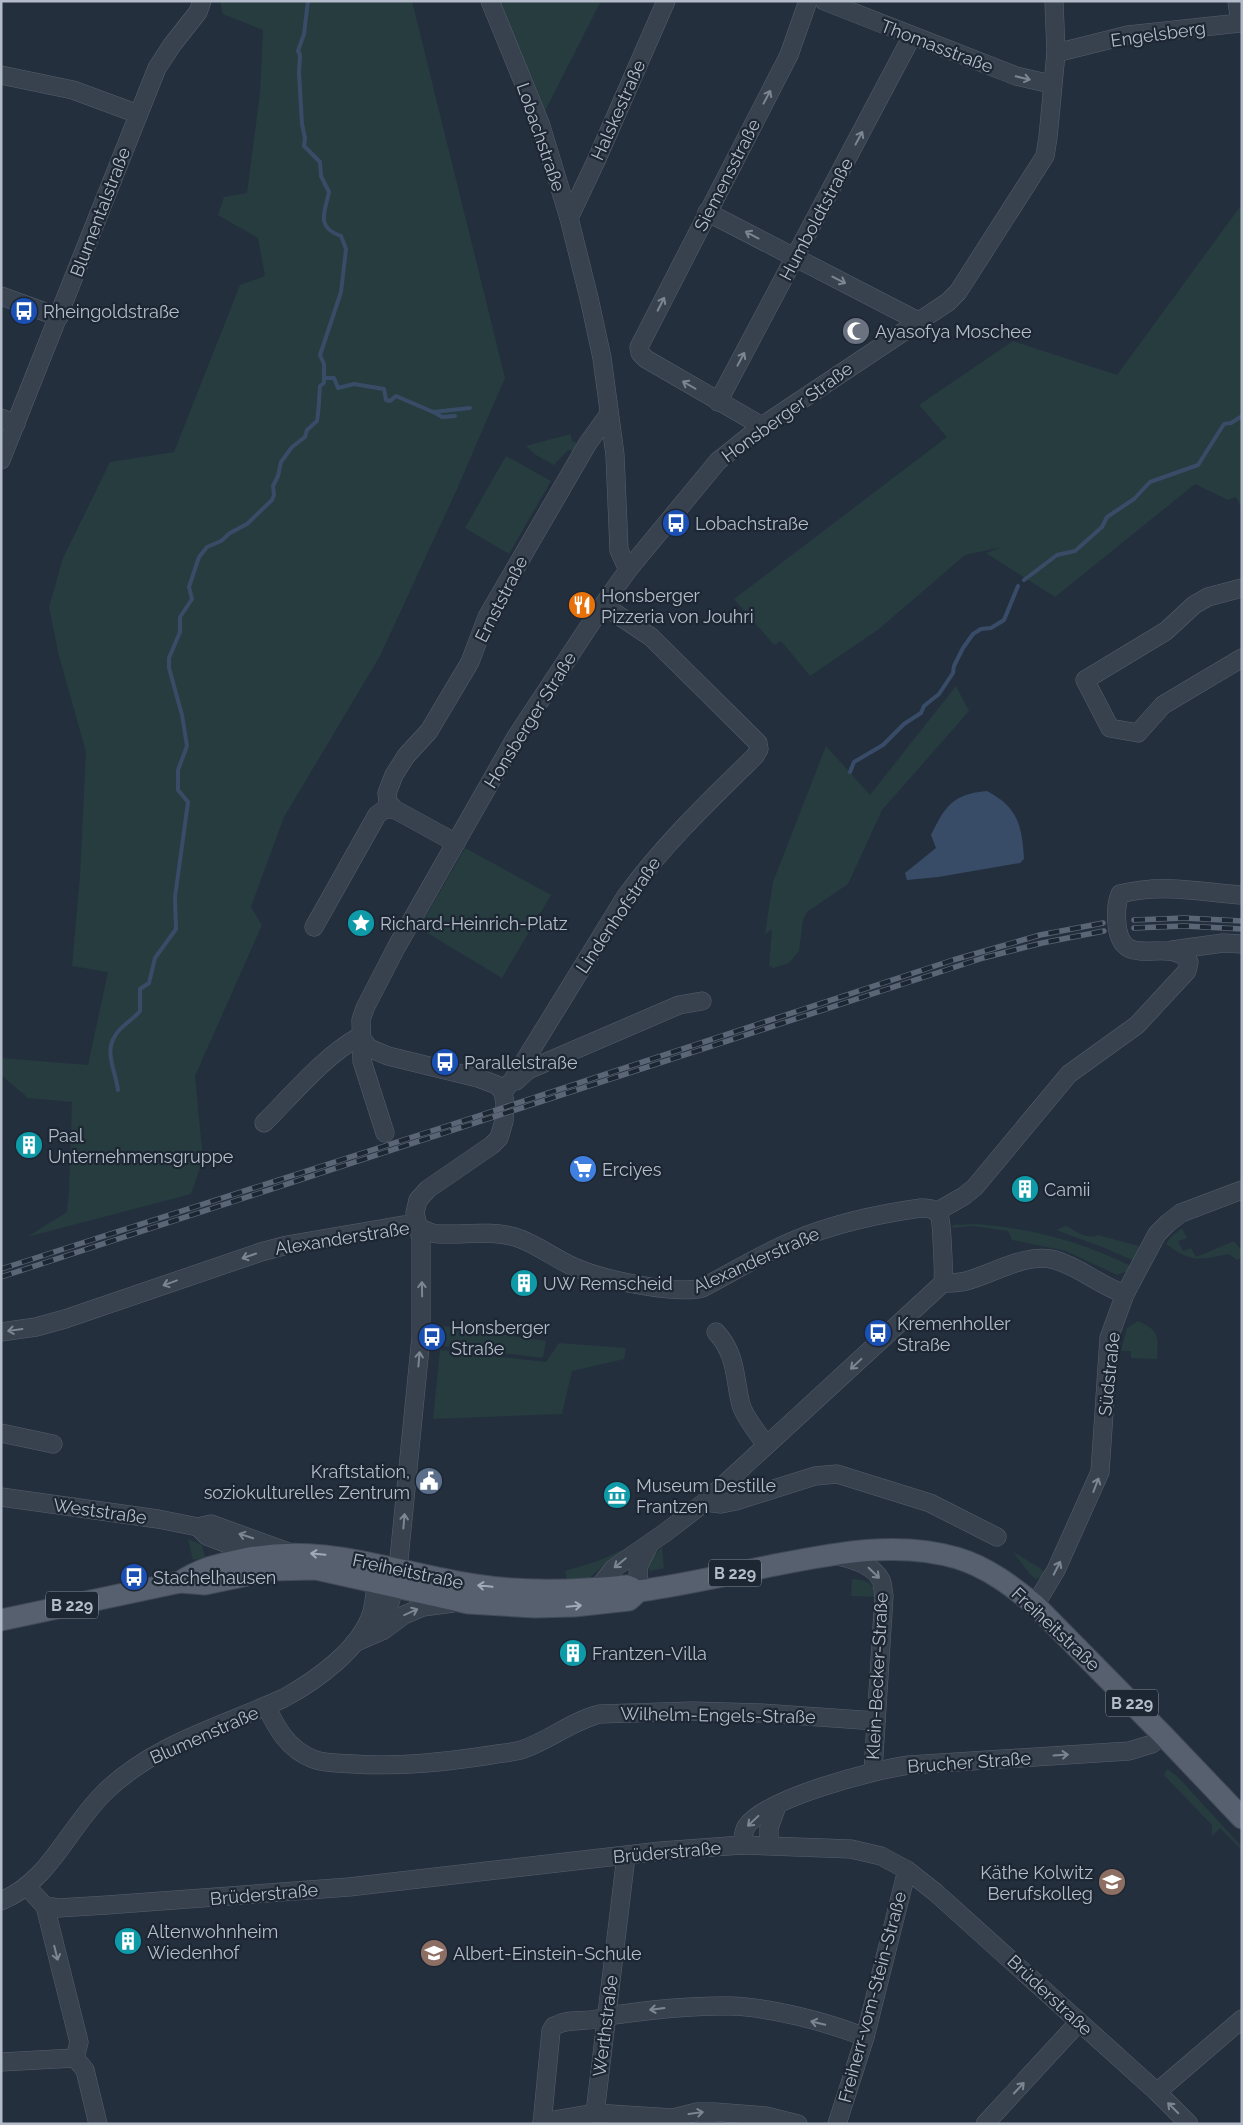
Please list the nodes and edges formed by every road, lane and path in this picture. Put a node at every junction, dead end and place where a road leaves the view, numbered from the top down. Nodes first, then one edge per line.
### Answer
1 (202, 1) edge
2 (490, 1) edge
3 (666, 1) edge
4 (808, 1) edge
5 (824, 1) edge
6 (1054, 1) edge
7 (1237, 1) edge
8 (912, 36) junction
9 (1056, 53) junction
10 (1, 75) edge
11 (1052, 84) junction
12 (138, 114) junction
13 (708, 212) junction
14 (569, 218) junction
15 (795, 258) junction
16 (1, 296) edge
17 (59, 317) junction
18 (918, 321) junction
19 (718, 402) junction
20 (609, 414) junction
21 (8, 421) edge
22 (762, 426) junction
23 (1, 460) edge
24 (628, 570) junction
25 (1242, 588) edge
26 (603, 605) junction
27 (1242, 658) edge
28 (394, 809) junction
29 (456, 843) junction
30 (1242, 895) edge
31 (314, 927) dead end
32 (1242, 944) edge
33 (1172, 950) junction
34 (702, 1001) dead end
35 (360, 1036) junction
36 (503, 1092) junction
37 (264, 1123) dead end
38 (385, 1132) dead end
39 (1242, 1190) edge
40 (936, 1212) junction
41 (417, 1224) junction
42 (943, 1283) junction
43 (1125, 1294) junction
44 (1, 1332) edge
45 (716, 1332) dead end
46 (1, 1434) edge
47 (53, 1444) dead end
48 (766, 1445) junction
49 (1, 1497) edge
50 (705, 1502) junction
51 (198, 1526) junction
52 (997, 1538) dead end
53 (649, 1544) junction
54 (830, 1554) junction
55 (258, 1556) junction
56 (293, 1561) junction
57 (387, 1576) junction
58 (180, 1582) junction
59 (598, 1588) junction
60 (639, 1592) junction
61 (468, 1603) junction
62 (1035, 1605) junction
63 (1, 1620) edge
64 (353, 1643) junction
65 (266, 1706) junction
66 (876, 1721) junction
67 (1163, 1735) junction
68 (873, 1771) junction
69 (776, 1806) junction
70 (1242, 1818) edge
71 (742, 1845) junction
72 (769, 1845) junction
73 (626, 1856) junction
74 (907, 1870) junction
75 (27, 1887) junction
76 (1, 1901) edge
77 (45, 1906) junction
78 (607, 2016) junction
79 (1242, 2019) edge
80 (1078, 2023) junction
81 (864, 2037) junction
82 (75, 2058) junction
83 (1, 2062) edge
84 (1157, 2092) junction
85 (595, 2113) junction
86 (542, 2123) edge
87 (98, 2124) edge
88 (798, 2124) edge
89 (836, 2124) edge
90 (985, 2124) edge
91 (1188, 2124) edge

1 - 12 street, Blumentalstraße
2 - 14 street, Lobachstraße
3 - 14 street, Halskestraße
13 -> 4 street, Siemensstraße
5 - 8 street, Thomasstraße
6 - 9 street, Honsberger Straße
7 - 9 street, Engelsberg
8 -> 11 street, Thomasstraße
15 -> 8 street, Humboldtstraße
9 - 11 street, Honsberger Straße
10 - 12 street
11 - 18 street, Honsberger Straße
12 - 17 street, Blumentalstraße
15 -> 13 street
19 -> 13 street, Siemensstraße
14 - 20 street, Lobachstraße
15 -> 18 street
19 -> 15 street, Humboldtstraße
16 - 17 street
17 - 21 street, Blumentalstraße
18 - 22 street, Honsberger Straße
19 - 22 street
20 - 24 street, Lobachstraße
20 - 28 street, Ernststraße
21 - 23 street, Blumentalstraße
22 - 24 street, Honsberger Straße
24 - 26 street, Honsberger Straße
25 - 27 street
26 - 29 street, Honsberger Straße
26 - 36 street, Lindenhofstraße
28 - 29 street
28 - 31 street
29 - 35 street, Honsberger Straße
30 - 33 street
32 - 33 street
33 - 40 street
34 - 36 street
35 - 36 street
35 - 37 street
35 - 38 street, Honsberger Straße
36 - 41 street
39 - 43 street, Südstraße
40 - 41 street, Alexanderstraße
40 - 42 street
41 -> 44 street, Alexanderstraße
57 -> 41 street
42 - 43 street
42 -> 48 street
62 -> 43 street, Südstraße
45 - 48 street
46 - 47 street
48 - 50 street
49 - 51 street, Weststraße
50 - 52 street
50 - 53 street
51 - 55 street, Weststraße
56 -> 51 street, Weststraße
53 -> 59 street
53 - 60 street
54 - 60 main road, Freiheitstraße / B 229
54 - 62 main road, Freiheitstraße / B 229
54 -> 66 street, Klein-Becker-Straße
55 - 56 main road, Freiheitstraße / B 229
55 - 58 main road, Freiheitstraße / B 229
56 - 57 main road, Freiheitstraße / B 229
56 - 58 main road, Freiheitstraße / B 229
59 -> 57 main road, Freiheitstraße / B 229
57 - 61 main road, Freiheitstraße / B 229
57 - 64 street, Blumenstraße
58 - 63 main road, Freiheitstraße / B 229
59 - 60 main road, Freiheitstraße / B 229
61 -> 60 main road, Freiheitstraße / B 229
64 -> 61 street, Blumenstraße
62 - 67 main road, Freiheitstraße / B 229
64 - 65 street, Blumenstraße
65 - 66 street, Wilhelm-Engels-Straße
65 - 75 street, Blumenstraße
66 - 68 street, Klein-Becker-Straße
68 -> 67 street, Brucher Straße
67 - 70 main road, Freiheitstraße / B 229
68 - 69 street, Brucher Straße
69 -> 71 street, Brucher Straße
69 - 72 street
71 - 72 street, Brüderstraße
71 - 73 street, Brüderstraße
72 - 74 street, Brüderstraße
73 - 77 street, Brüderstraße
73 - 78 street, Werthstraße
74 - 80 street, Brüderstraße
74 - 81 street, Freiherr-vom-Stein-Straße
75 - 76 street, Blumenstraße
75 - 77 street
77 -> 82 street
81 -> 78 street
78 - 85 street, Werthstraße
78 - 86 street
79 - 84 street
80 - 84 street, Brüderstraße
90 -> 80 street
81 - 89 street, Freiherr-vom-Stein-Straße
82 - 83 street
82 - 87 street
91 -> 84 street, Brüderstraße
85 - 86 street
85 -> 88 street

